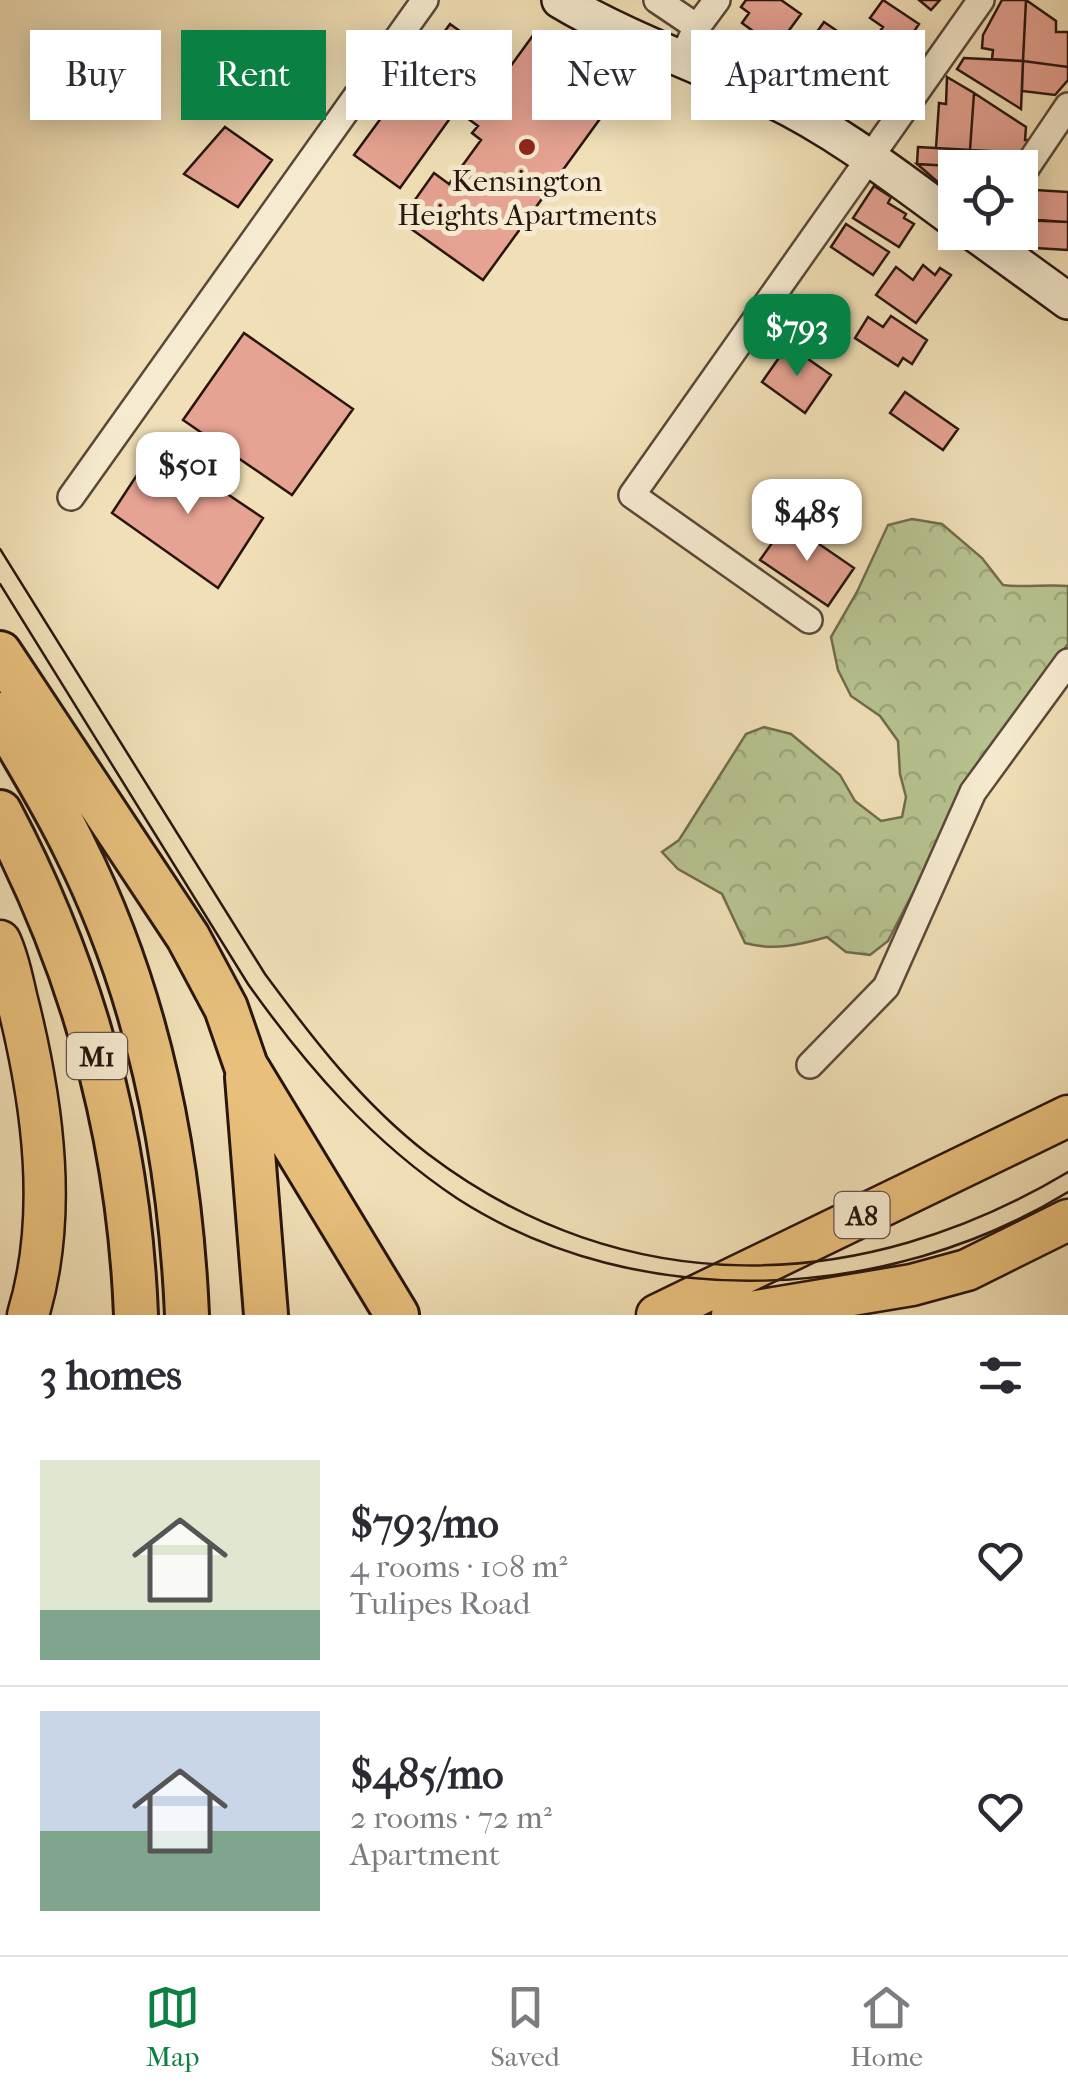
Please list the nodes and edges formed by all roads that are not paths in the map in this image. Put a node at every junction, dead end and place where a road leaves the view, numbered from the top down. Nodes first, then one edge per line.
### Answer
1 (425, 0) edge
2 (560, 0) edge
3 (658, 0) edge
4 (716, 0) edge
5 (981, 0) edge
6 (697, 27) junction
7 (681, 60) junction
8 (1068, 106) edge
9 (1038, 150) edge
10 (868, 156) junction
11 (938, 206) edge
12 (999, 250) edge
13 (1068, 302) edge
14 (71, 496) dead end
15 (809, 620) dead end
16 (0, 653) edge
17 (1068, 662) edge
18 (0, 714) edge
19 (0, 812) edge
20 (0, 941) edge
21 (810, 1064) dead end
22 (246, 1066) junction
23 (1068, 1116) edge
24 (1068, 1220) edge
25 (28, 1315) edge
26 (136, 1315) edge
27 (187, 1315) edge
28 (266, 1315) edge
29 (397, 1315) edge
30 (657, 1315) edge
31 (732, 1315) edge

1 - 14 street
2 - 7 main road
3 - 6 street
4 - 6 street
5 - 10 street
6 - 7 street
7 - 10 main road
8 - 9 street
10 - 11 main road
10 - 15 street
12 - 13 main road
16 - 22 highway
17 - 21 street
18 - 27 highway, M1
19 - 26 highway, M1
20 - 25 main road
22 - 28 highway
22 - 29 highway
23 - 30 main road, A8
24 - 31 main road

